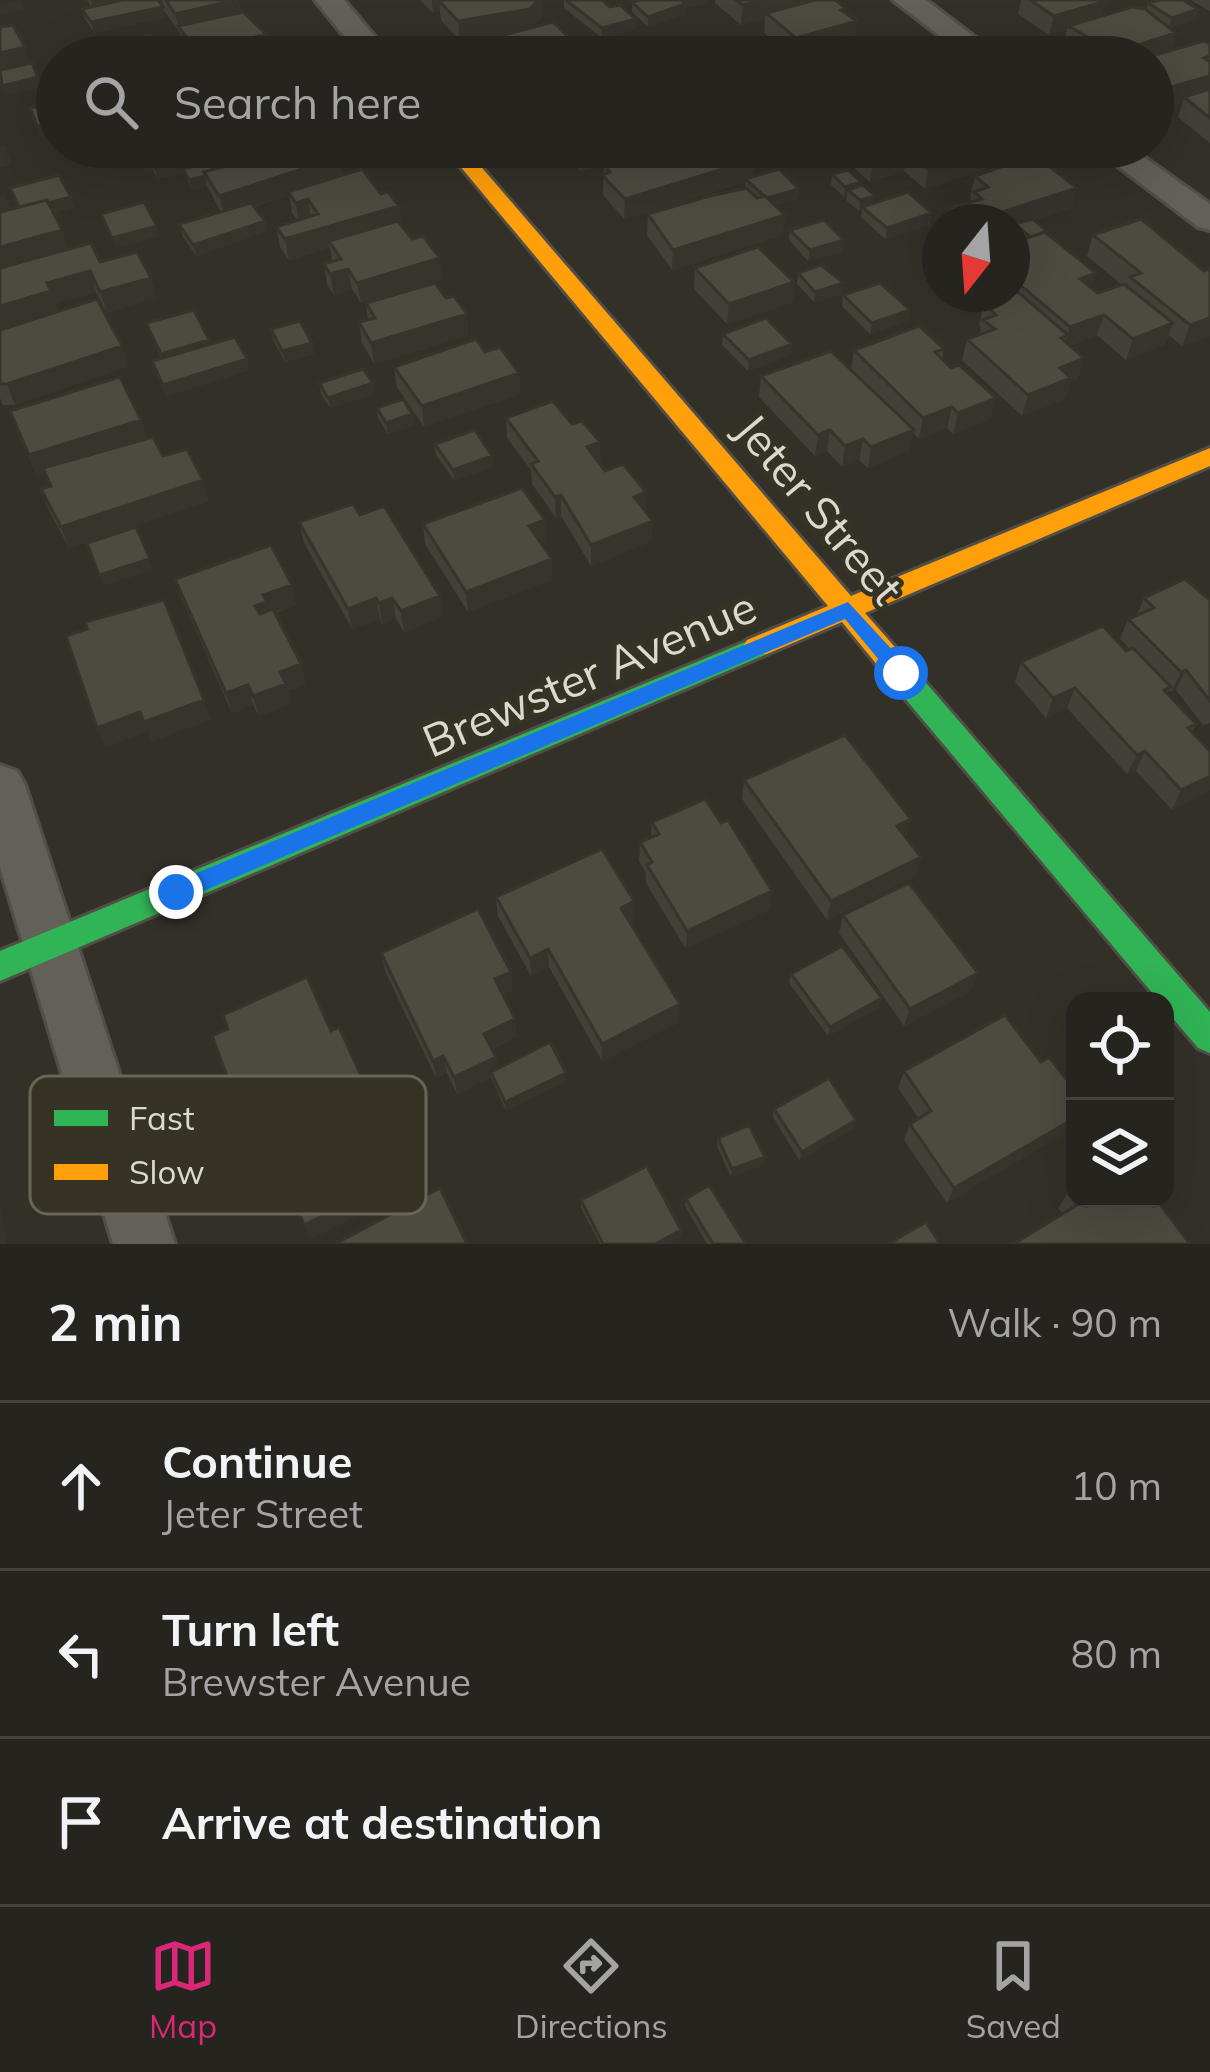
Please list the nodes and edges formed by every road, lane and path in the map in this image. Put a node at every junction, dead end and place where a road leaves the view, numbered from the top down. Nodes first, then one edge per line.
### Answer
1 (329, 0) edge
2 (907, 0) edge
3 (359, 36) edge
4 (957, 36) edge
5 (472, 168) edge
6 (1138, 168) edge
7 (1210, 220) edge
8 (1210, 456) edge
9 (848, 610) junction
10 (0, 785) edge
11 (50, 945) junction
12 (0, 966) edge
13 (1210, 1036) edge
14 (91, 1076) edge
15 (135, 1214) edge
16 (144, 1244) edge

1 - 3 street
2 - 4 street
5 - 9 street, Jeter Street
6 - 7 street
8 - 9 street, Brewster Avenue
9 - 11 street, Brewster Avenue
9 - 13 street, Jeter Street
10 - 11 street
11 - 12 street, Brewster Avenue
11 - 14 street
15 - 16 street

